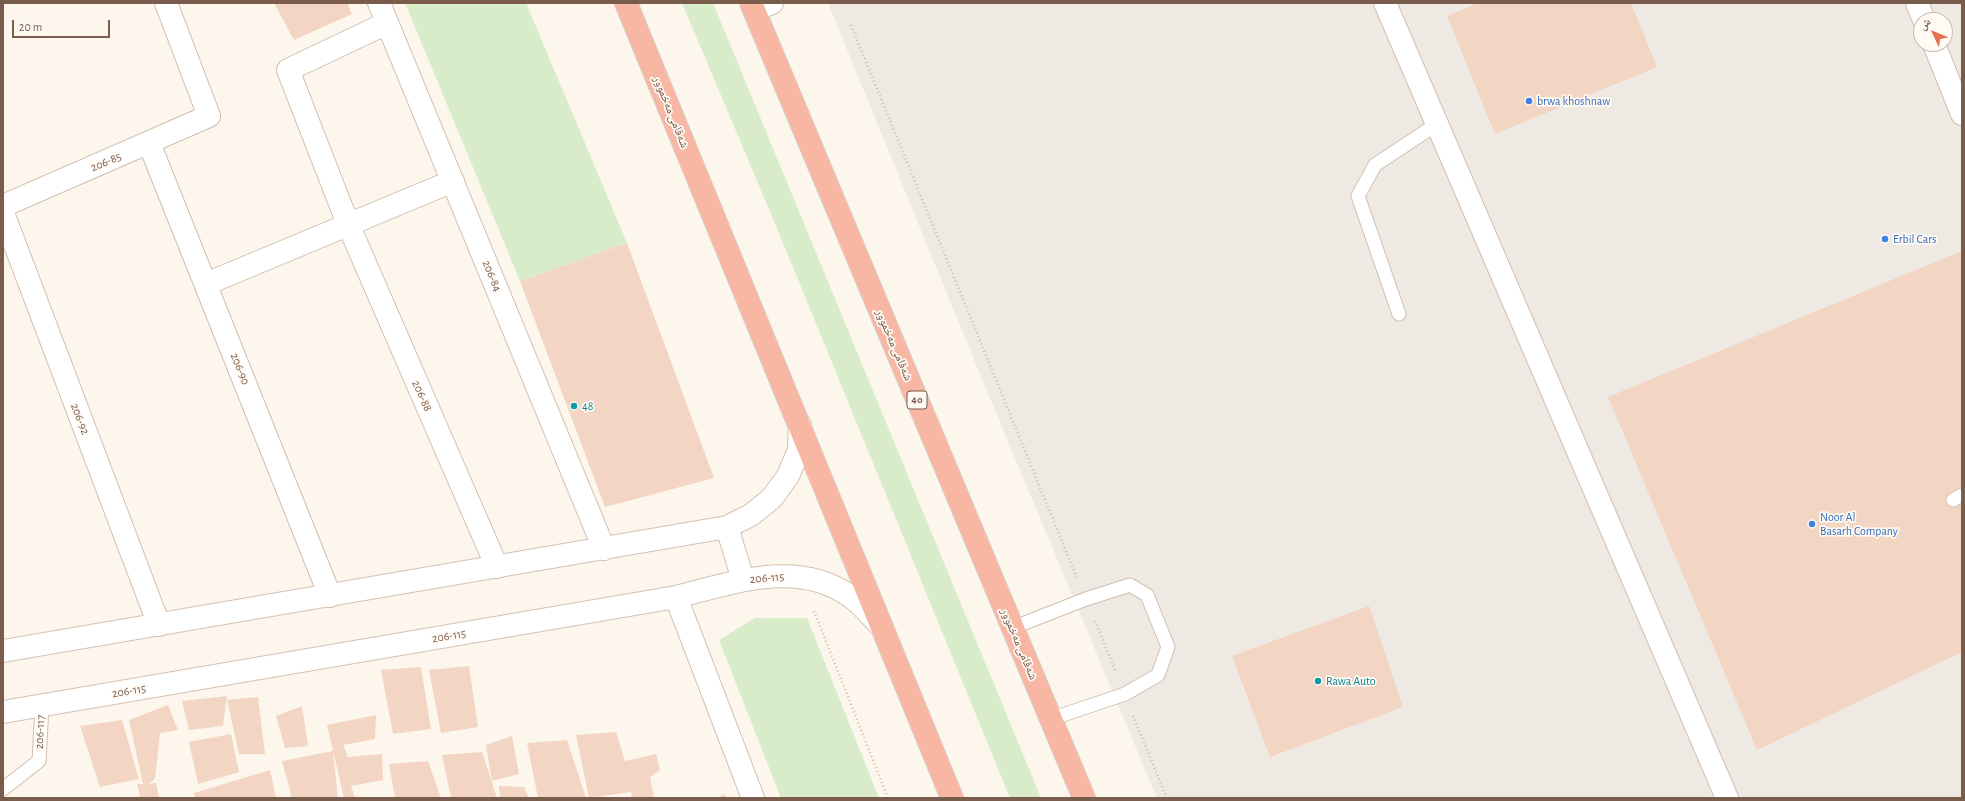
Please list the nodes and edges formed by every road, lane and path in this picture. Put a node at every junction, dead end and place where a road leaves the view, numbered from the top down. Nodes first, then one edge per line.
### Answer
1 (166, 3) edge
2 (626, 3) edge
3 (1385, 3) edge
4 (759, 6) edge
5 (383, 13) edge
6 (852, 25) dead end
7 (1937, 52) edge
8 (1962, 114) edge
9 (1437, 124) junction
10 (150, 143) junction
11 (453, 181) junction
12 (3, 206) edge
13 (3, 213) edge
14 (348, 224) junction
15 (206, 284) junction
16 (1399, 314) dead end
17 (800, 425) junction
18 (727, 527) junction
19 (604, 549) junction
20 (497, 567) junction
21 (743, 580) junction
22 (330, 596) junction
23 (676, 597) junction
24 (1086, 599) junction
25 (812, 607) dead end
26 (879, 624) junction
27 (159, 625) junction
28 (1012, 628) junction
29 (3, 651) edge
30 (1124, 694) junction
31 (42, 706) junction
32 (3, 712) edge
33 (1051, 719) junction
34 (3, 789) edge
35 (753, 798) edge
36 (888, 798) edge
37 (952, 798) edge
38 (1084, 798) edge
39 (1167, 798) edge
40 (1727, 798) edge

1 - 10 street, 206-85
2 - 17 highway, شەقامی مەخموور
3 - 9 street
4 - 28 highway, شەقامی مەخموور / 40
5 - 11 street, 206-84
5 - 14 street, 206-88
6 - 24 path
7 - 8 street
9 - 16 lane
9 - 40 street
10 - 12 street, 206-85
10 - 15 street, 206-90
11 - 14 street
11 - 19 street, 206-84
13 - 27 street, 206-92
14 - 15 street
14 - 20 street, 206-88
15 - 22 street, 206-90
17 - 18 street
17 - 26 highway, شەقامی مەخموور
18 - 19 street
18 - 21 street
19 - 20 street
20 - 22 street
21 - 23 street, 206-115
21 - 26 street, 206-115
22 - 27 street
23 - 31 street, 206-115
23 - 35 street
24 - 28 lane
24 - 30 path
24 - 30 lane
25 - 36 path
26 - 37 highway, شەقامی مەخموور
27 - 29 street
28 - 33 highway, شەقامی مەخموور / 40
30 - 33 lane
30 - 39 path
31 - 32 street, 206-115
31 - 34 lane, 206-117
33 - 38 highway, شەقامی مەخموور / 40

